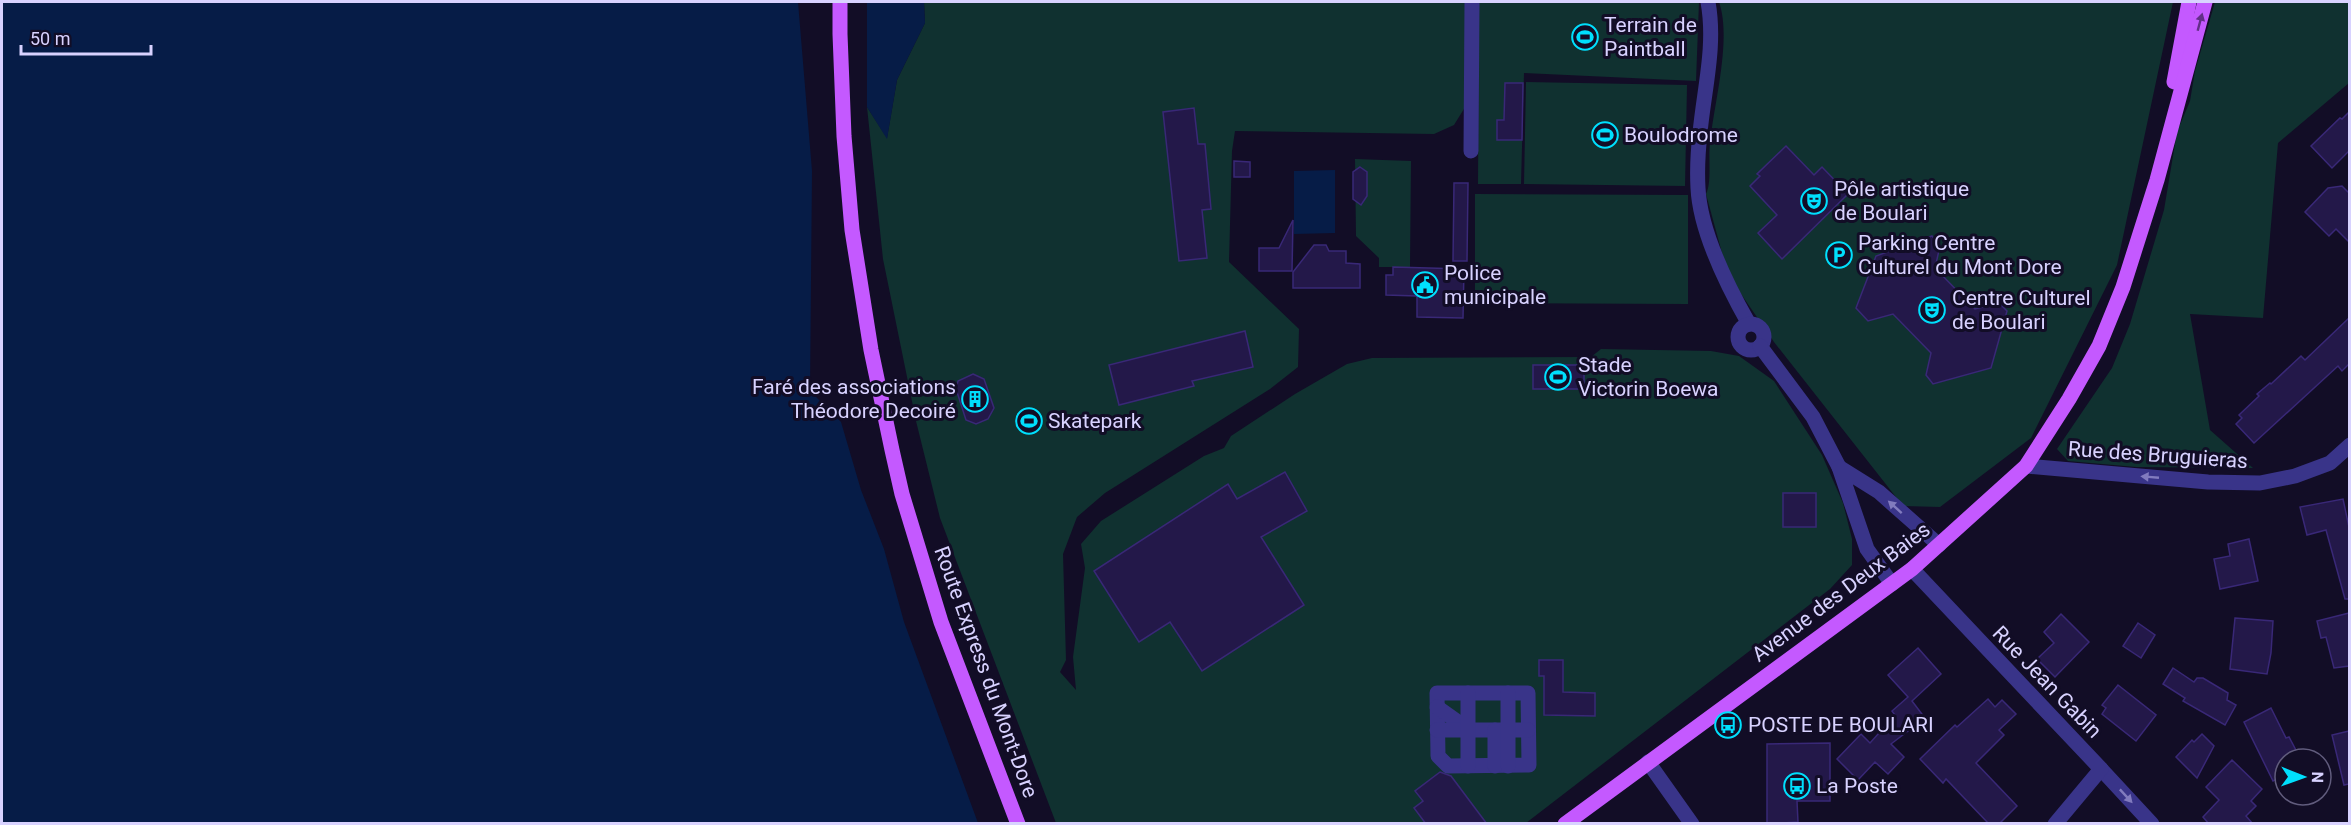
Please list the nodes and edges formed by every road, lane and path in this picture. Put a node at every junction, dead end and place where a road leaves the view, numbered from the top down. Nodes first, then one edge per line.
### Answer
1 (840, 2) edge
2 (1472, 2) edge
3 (1708, 2) edge
4 (2189, 2) edge
5 (2205, 2) edge
6 (1471, 151) dead end
7 (2157, 180) junction
8 (2349, 445) edge
9 (2026, 466) junction
10 (1839, 467) junction
11 (1939, 545) junction
12 (1912, 569) junction
13 (1892, 584) junction
14 (1468, 693) junction
15 (1508, 693) junction
16 (1437, 707) junction
17 (1468, 729) junction
18 (1437, 730) junction
19 (1501, 730) junction
20 (1528, 730) junction
21 (1648, 762) junction
22 (1468, 766) junction
23 (1501, 766) junction
24 (2101, 769) junction
25 (1018, 824) edge
26 (1565, 824) edge
27 (1692, 824) edge
28 (2055, 824) edge
29 (2152, 824) edge

1 - 25 main road, Route Express du Mont-Dore
2 - 6 street
3 - 10 street
4 - 7 main road, Avenue des Deux Baies
7 -> 5 main road, Avenue des Deux Baies
7 - 9 main road, Avenue des Deux Baies
8 -> 9 street, Rue des Bruguieras
9 - 11 main road, Avenue des Deux Baies
11 -> 10 street
10 - 13 street
11 - 12 main road, Avenue des Deux Baies
12 - 13 main road, Avenue des Deux Baies
12 - 24 street, Rue Jean Gabin
13 - 21 main road, Avenue des Deux Baies
14 - 15 street
14 - 16 street
14 - 17 street
15 - 19 street
15 - 20 street
16 - 17 street
16 - 18 street
17 - 18 street
17 - 19 street
17 - 22 street
18 - 22 street
19 - 20 street
19 - 23 street
20 - 23 street
21 - 26 main road, Avenue des Deux Baies
21 - 27 street
22 - 23 street
24 - 28 street
24 -> 29 street, Rue Jean Gabin

